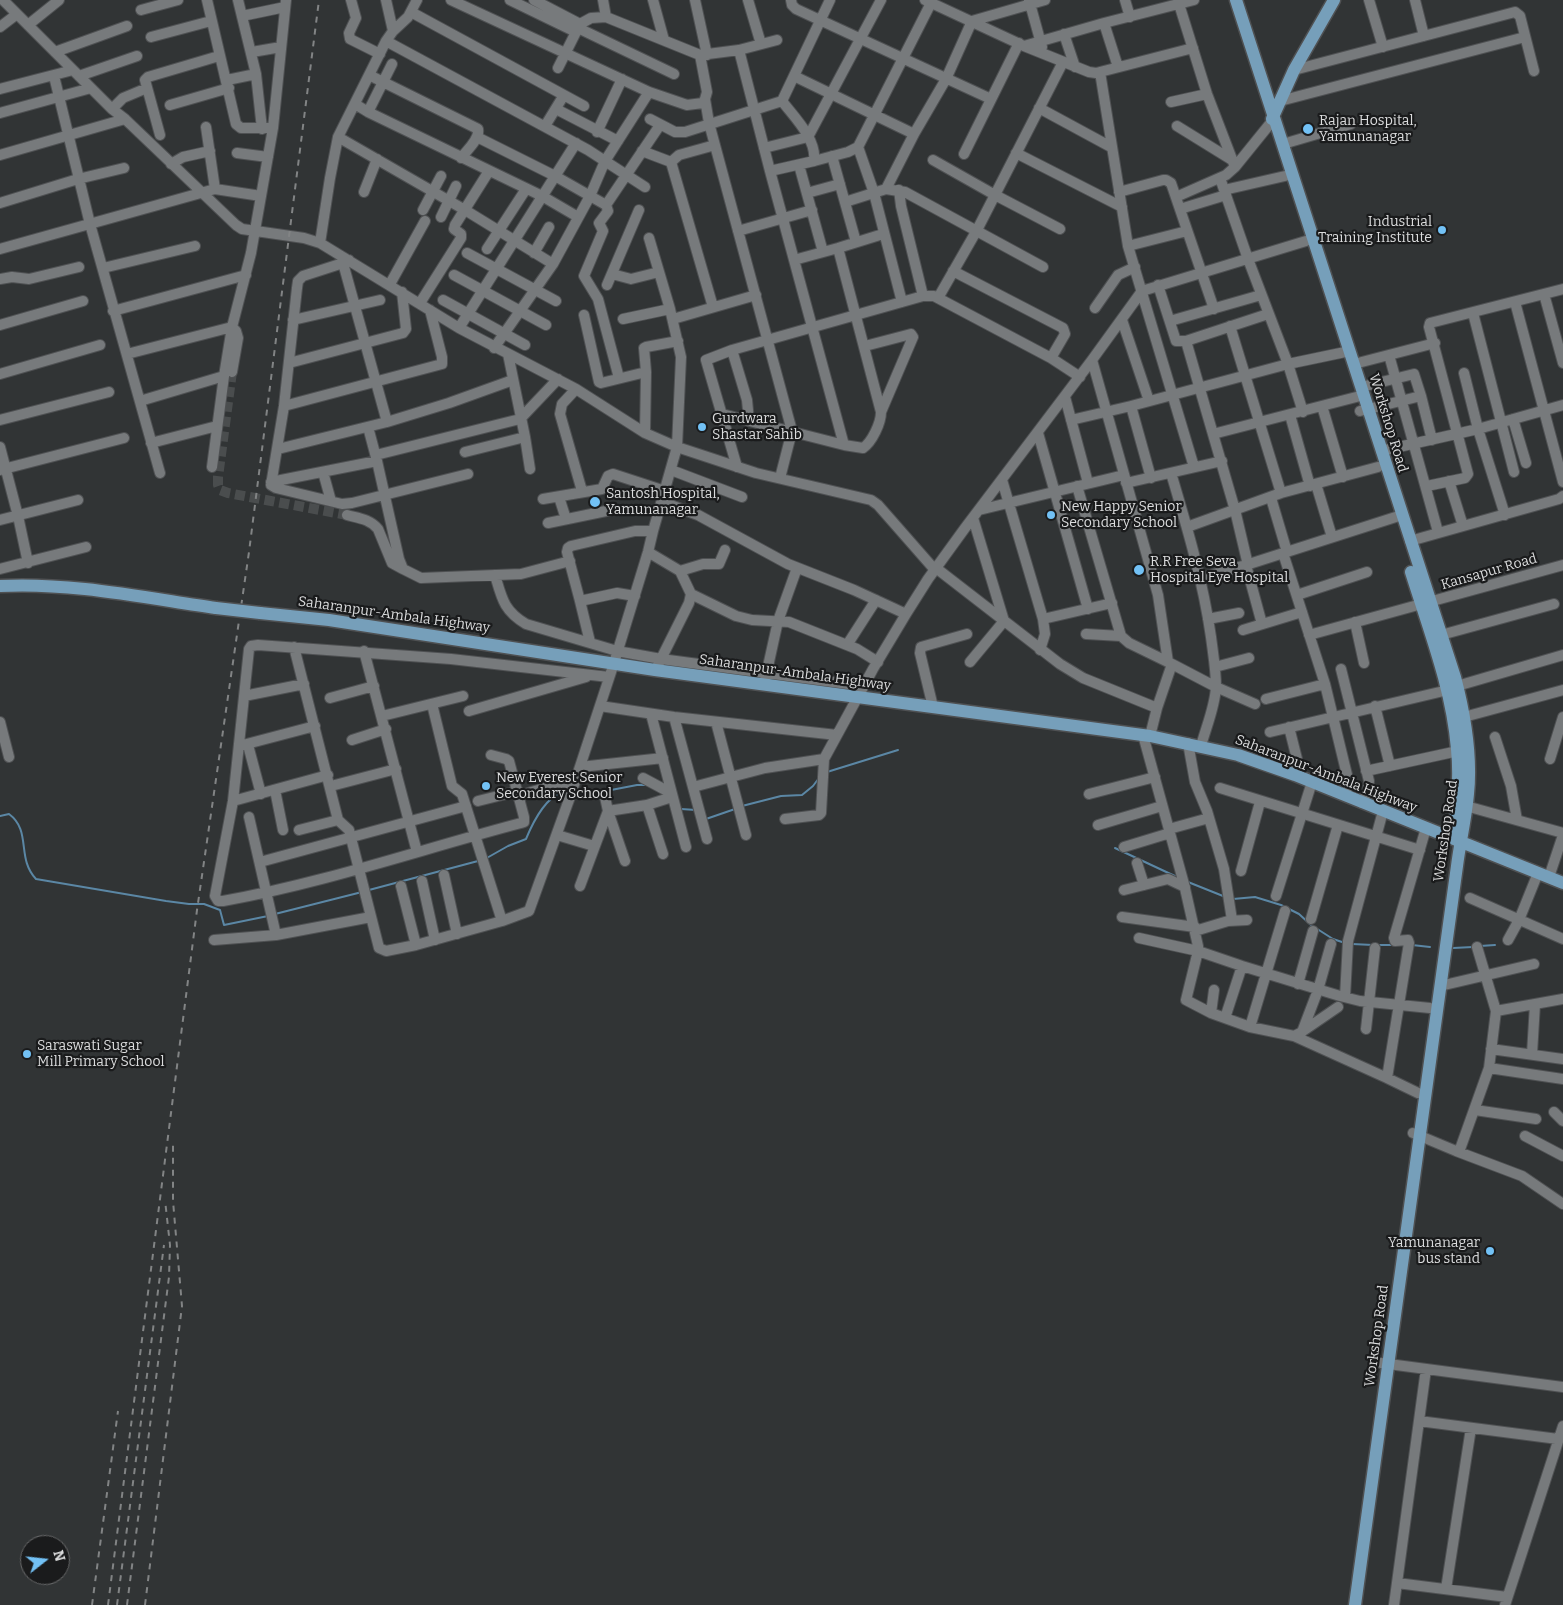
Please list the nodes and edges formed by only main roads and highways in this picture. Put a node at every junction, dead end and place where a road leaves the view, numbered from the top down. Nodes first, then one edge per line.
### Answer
1 (1228, 0) edge
2 (1236, 0) edge
3 (1334, 0) edge
4 (1271, 120) junction
5 (1346, 352) junction
6 (1360, 393) junction
7 (1364, 410) junction
8 (1398, 516) junction
9 (0, 586) edge
10 (1426, 604) junction
11 (1452, 688) junction
12 (1456, 841) junction
13 (1563, 883) edge
14 (1416, 1134) junction
15 (1385, 1364) junction
16 (1347, 1605) edge
17 (1355, 1605) edge

1 - 4 main road, Workshop Road
2 - 4 main road, Workshop Road
3 - 4 main road
4 - 5 main road, Workshop Road
4 - 5 main road, Workshop Road
5 - 6 main road, Workshop Road
5 - 6 main road, Workshop Road
6 - 7 main road, Workshop Road
7 - 8 main road, Workshop Road
7 - 8 main road, Workshop Road
8 - 10 main road, Workshop Road
8 - 10 main road, Workshop Road
9 - 12 main road, Saharanpur-Ambala Highway, bridge
10 - 11 main road, Workshop Road
10 - 11 main road, Workshop Road
11 - 12 main road, Workshop Road
11 - 12 main road, Workshop Road
12 - 13 main road, Saharanpur-Ambala Highway
12 - 14 main road, Workshop Road
12 - 14 main road, Workshop Road
14 - 15 main road, Workshop Road
15 - 16 main road, Workshop Road
15 - 17 main road, Workshop Road

